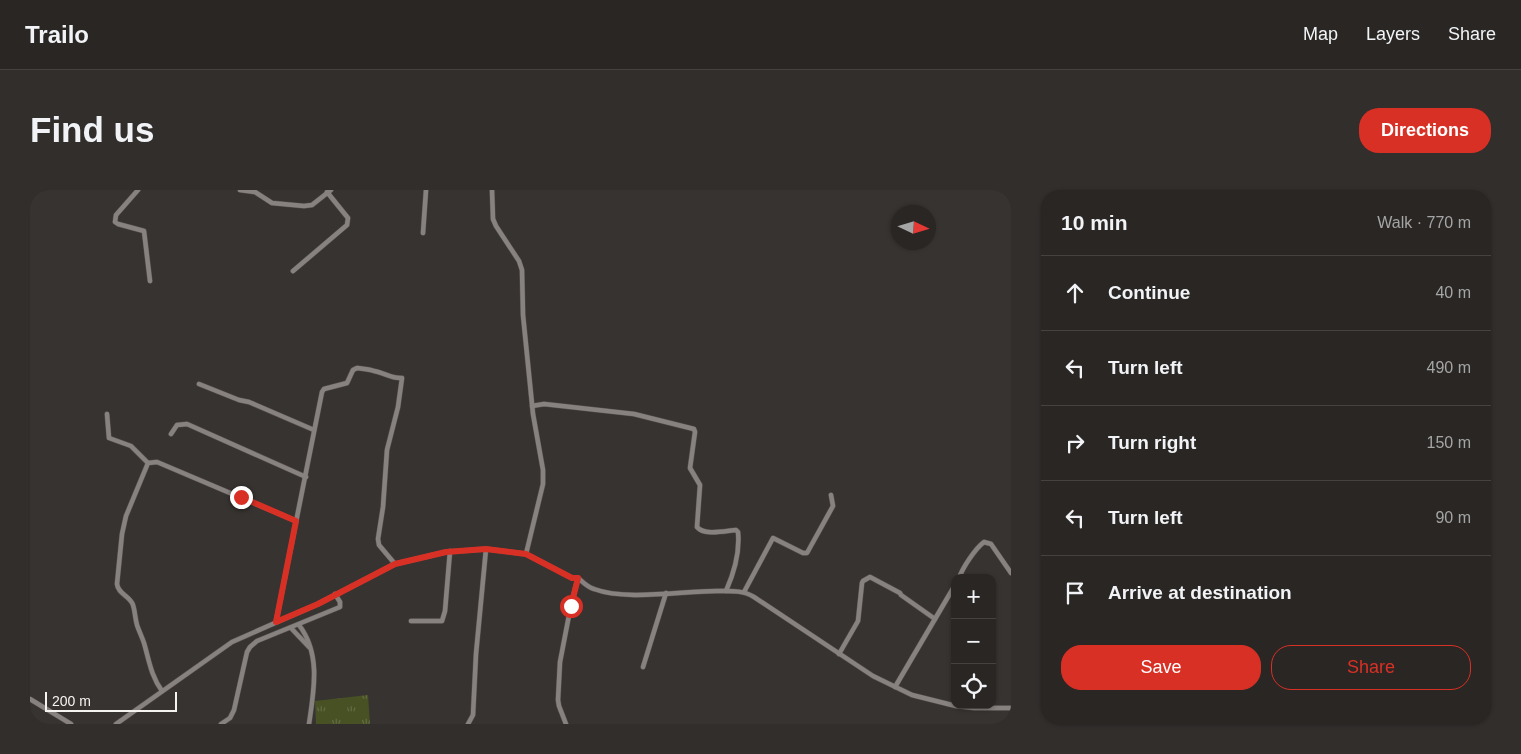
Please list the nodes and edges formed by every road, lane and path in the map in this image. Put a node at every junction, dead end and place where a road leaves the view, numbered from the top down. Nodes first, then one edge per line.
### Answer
1 (138, 190) edge
2 (240, 190) edge
3 (426, 190) edge
4 (492, 190) edge
5 (329, 191) edge
6 (423, 233) dead end
7 (294, 271) dead end
8 (150, 281) dead end
9 (199, 384) dead end
10 (532, 406) junction
11 (107, 414) dead end
12 (314, 430) junction
13 (171, 434) dead end
14 (148, 463) junction
15 (306, 477) junction
16 (832, 496) dead end
17 (296, 521) junction
18 (486, 549) junction
19 (450, 551) junction
20 (526, 554) junction
21 (395, 564) junction
22 (1011, 573) edge
23 (961, 574) edge
24 (578, 578) junction
25 (726, 591) junction
26 (744, 592) junction
27 (951, 592) edge
28 (666, 593) junction
29 (335, 594) junction
30 (411, 620) dead end
31 (935, 620) junction
32 (276, 622) junction
33 (299, 625) junction
34 (291, 628) junction
35 (312, 653) junction
36 (839, 654) junction
37 (643, 667) dead end
38 (895, 687) junction
39 (162, 691) junction
40 (30, 699) edge
41 (1011, 708) edge
42 (71, 724) edge
43 (116, 724) edge
44 (221, 724) edge
45 (309, 724) edge
46 (468, 724) edge
47 (566, 724) edge

1 - 8 street
2 - 5 street
3 - 6 street
4 - 10 street
5 - 7 street
9 - 12 street
10 - 20 street
10 - 25 street
11 - 14 street
12 - 15 street
12 - 21 street
13 - 15 street
14 - 17 street
14 - 39 street
15 - 17 street
16 - 26 street
17 - 32 street
18 - 19 street
18 - 20 street
18 - 46 street
19 - 21 street
19 - 30 street
20 - 24 street
21 - 29 street
22 - 23 street
24 - 28 street
24 - 47 street
25 - 26 street
25 - 28 street
26 - 36 street
27 - 31 street
28 - 37 street
29 - 32 street
29 - 33 street
31 - 36 street
31 - 38 street
32 - 39 street
33 - 34 street
33 - 35 street
34 - 35 street
34 - 44 street
35 - 45 street
36 - 38 street
38 - 41 street
39 - 43 street
40 - 42 street

